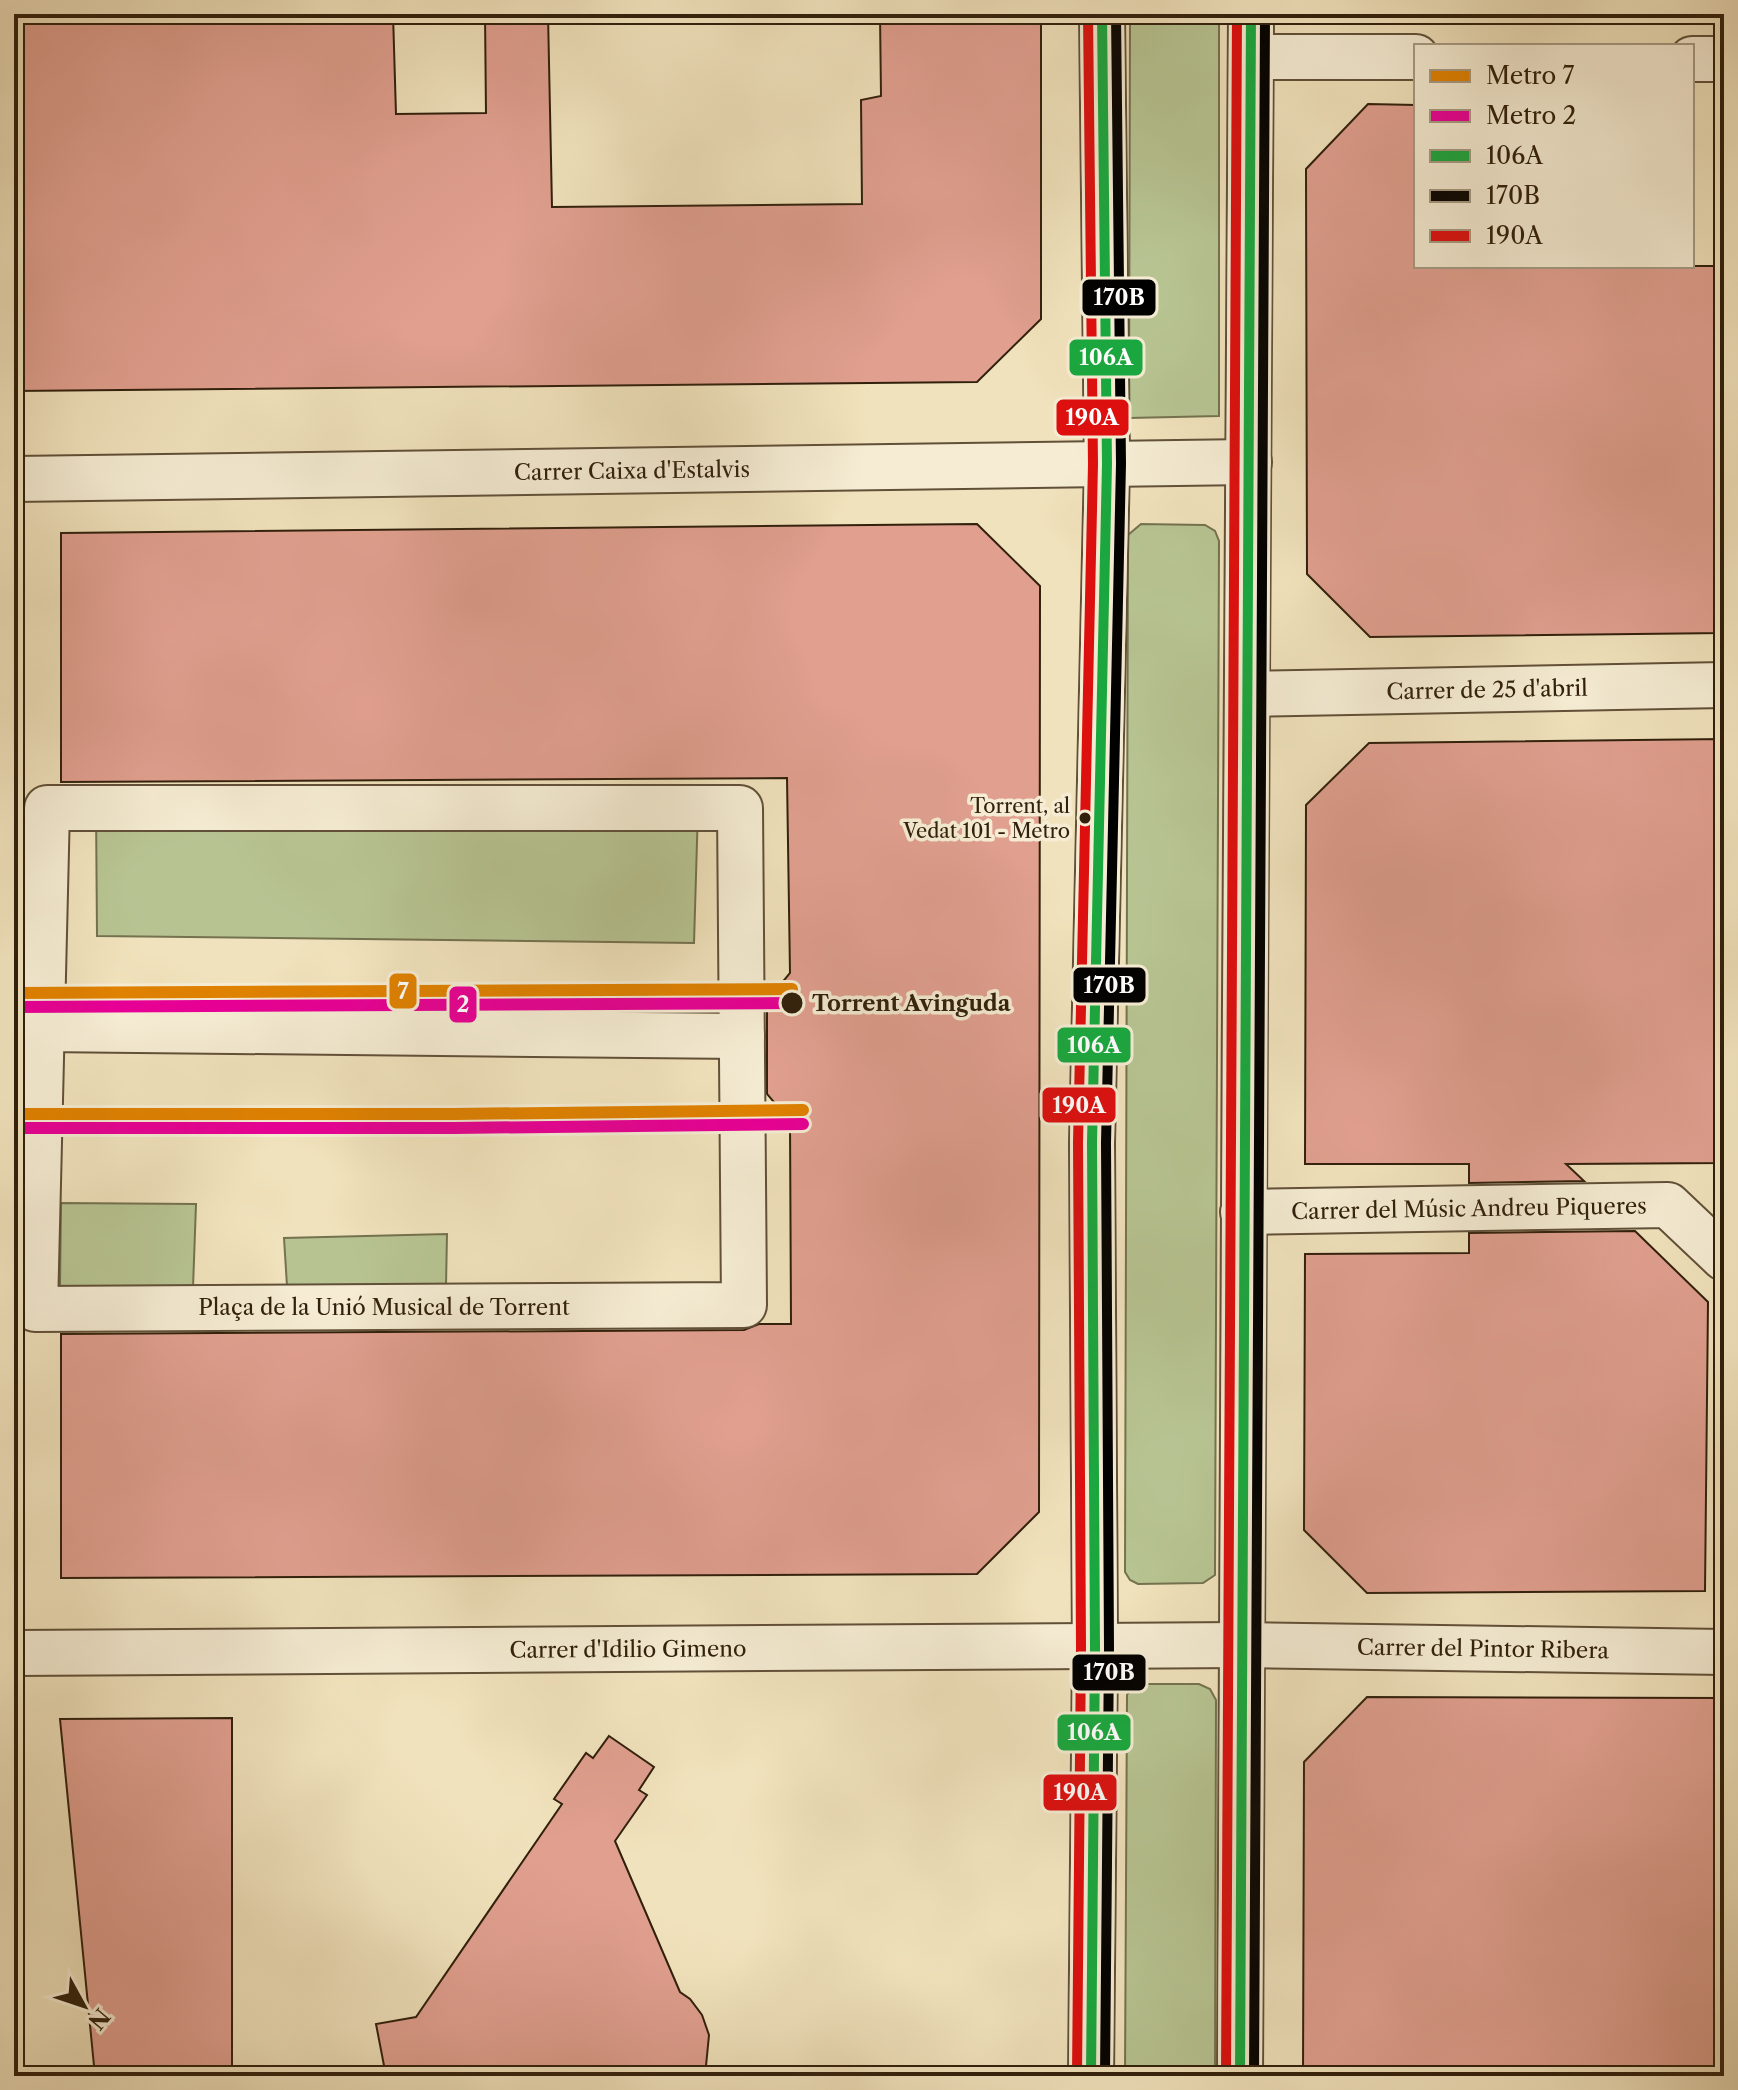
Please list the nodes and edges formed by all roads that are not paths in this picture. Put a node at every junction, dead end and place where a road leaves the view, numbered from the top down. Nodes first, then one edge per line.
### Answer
1 (1102, 14) edge
2 (1251, 14) edge
3 (1251, 57) junction
4 (1414, 57) edge
5 (1694, 59) edge
6 (1724, 59) edge
7 (1249, 462) junction
8 (1107, 464) junction
9 (14, 479) edge
10 (1724, 685) edge
11 (1249, 694) junction
12 (42, 1029) junction
13 (742, 1036) junction
14 (1243, 1212) junction
15 (1724, 1258) edge
16 (1241, 1645) junction
17 (1095, 1648) junction
18 (1724, 1652) edge
19 (14, 1653) edge
20 (1091, 2076) edge
21 (1240, 2076) edge

1 - 8 street
2 - 3 street
3 - 4 street
3 - 7 street
5 - 6 street
7 - 8 street, Carrer Caixa d'Estalvis
7 - 11 street
8 - 9 street, Carrer Caixa d'Estalvis
8 - 17 street
10 - 11 street, Carrer de 25 d'abril
11 - 14 street
12 - 13 street
12 - 13 street, Plaça de la Unió Musical de Torrent
12 - 13 street, Plaça de la Unió Musical de Torrent
14 - 15 street, Carrer del Músic Andreu Piqueres
14 - 16 street
16 - 17 street, Carrer d'Idilio Gimeno
16 - 18 street, Carrer del Pintor Ribera
16 - 21 street
17 - 19 street, Carrer d'Idilio Gimeno
17 - 20 street

